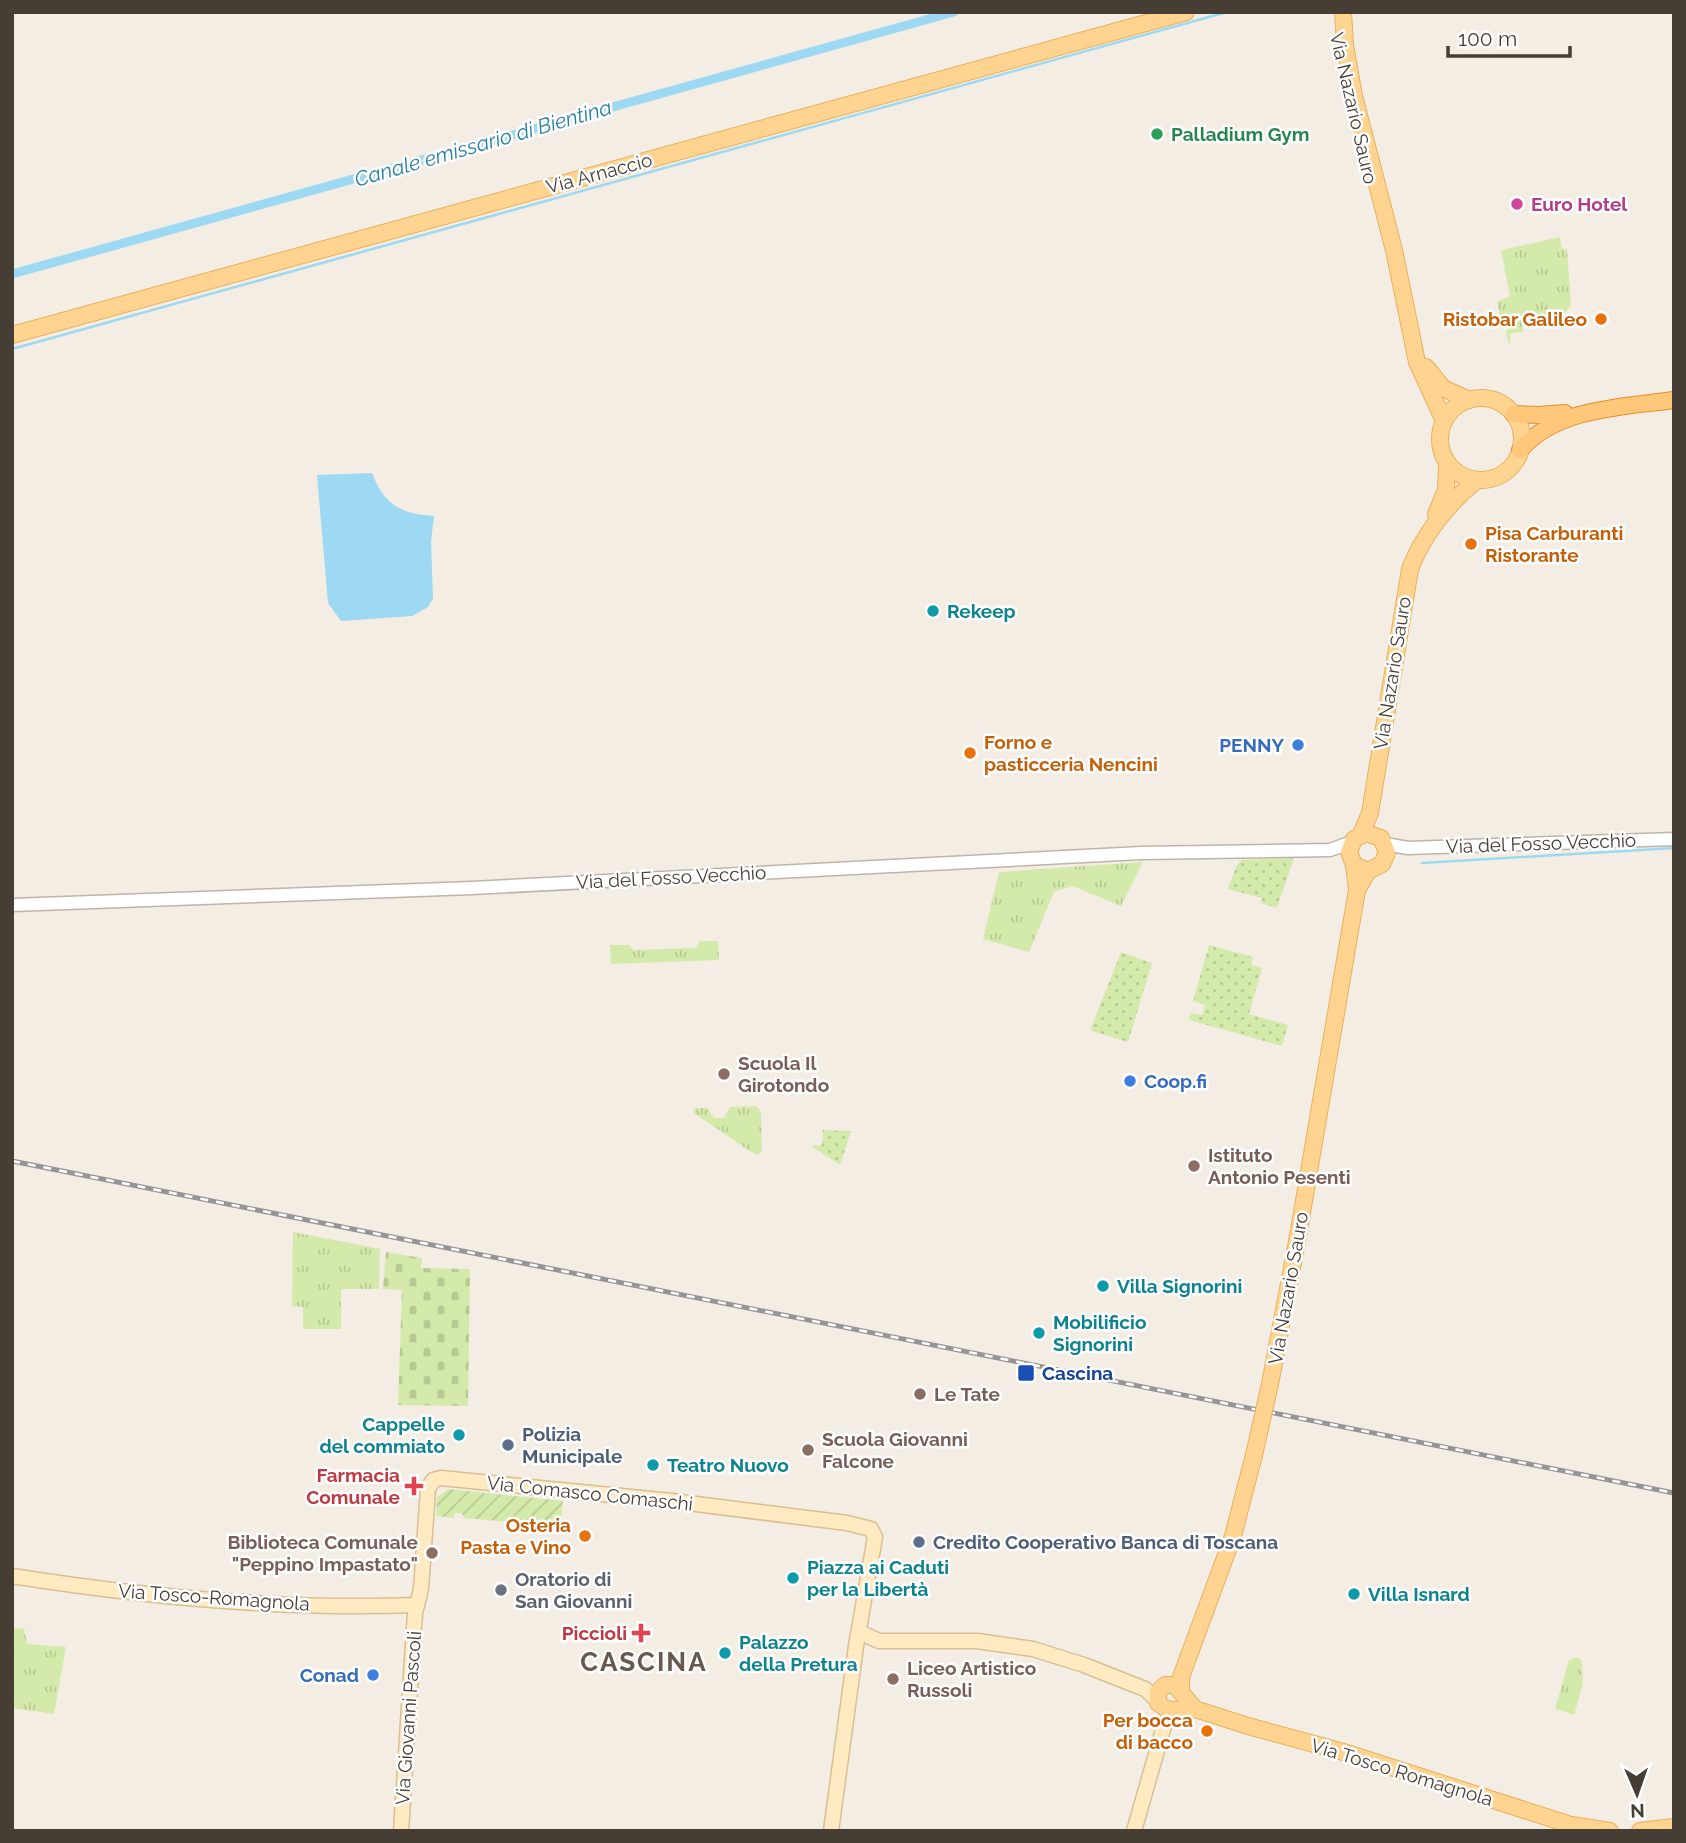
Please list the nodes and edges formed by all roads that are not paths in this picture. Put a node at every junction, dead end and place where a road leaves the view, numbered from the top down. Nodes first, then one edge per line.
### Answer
1 (1186, 12) edge
2 (1331, 12) edge
3 (1343, 12) edge
4 (1400, 284) junction
5 (12, 335) edge
6 (1415, 347) junction
7 (1674, 393) edge
8 (1469, 400) junction
9 (1674, 400) edge
10 (1513, 414) junction
11 (1444, 421) junction
12 (1520, 450) junction
13 (1447, 463) junction
14 (1477, 480) junction
15 (1426, 536) junction
16 (1674, 839) edge
17 (1366, 851) junction
18 (12, 905) edge
19 (12, 1576) edge
20 (417, 1605) junction
21 (859, 1632) junction
22 (879, 1641) junction
23 (855, 1659) junction
24 (1171, 1696) junction
25 (1674, 1827) edge
26 (401, 1831) edge
27 (831, 1831) edge
28 (1135, 1831) edge
29 (1610, 1831) edge
30 (1640, 1831) edge

1 - 5 main road, Via Arnaccio
2 - 4 main road, Via Nazario Sauro
3 - 4 main road, Via Nazario Sauro
4 - 6 main road, Via Nazario Sauro
6 - 8 main road, Via Nazario Sauro
6 - 11 main road, Via Nazario Sauro
7 - 10 highway
8 - 10 main road, Via Nazario Sauro
8 - 11 main road
9 - 12 highway
10 - 12 main road
11 - 13 main road, Via Nazario Sauro
12 - 14 main road, Via Nazario Sauro
13 - 14 main road
13 - 15 main road, Via Nazario Sauro
14 - 15 main road, Via Nazario Sauro
15 - 17 main road, Via Nazario Sauro
16 - 17 street, Via del Fosso Vecchio
17 - 18 street, Via del Fosso Vecchio
17 - 24 main road, Via Nazario Sauro, bridge
19 - 20 main road, Via Tosco-Romagnola
20 - 21 main road, Via Comasco Comaschi
20 - 26 main road, Via Giovanni Pascoli
21 - 22 main road
21 - 23 main road
22 - 23 main road
22 - 24 main road, Via Tosco Romagnola
23 - 27 main road
24 - 28 main road
24 - 29 main road, Via Tosco Romagnola
25 - 30 main road

